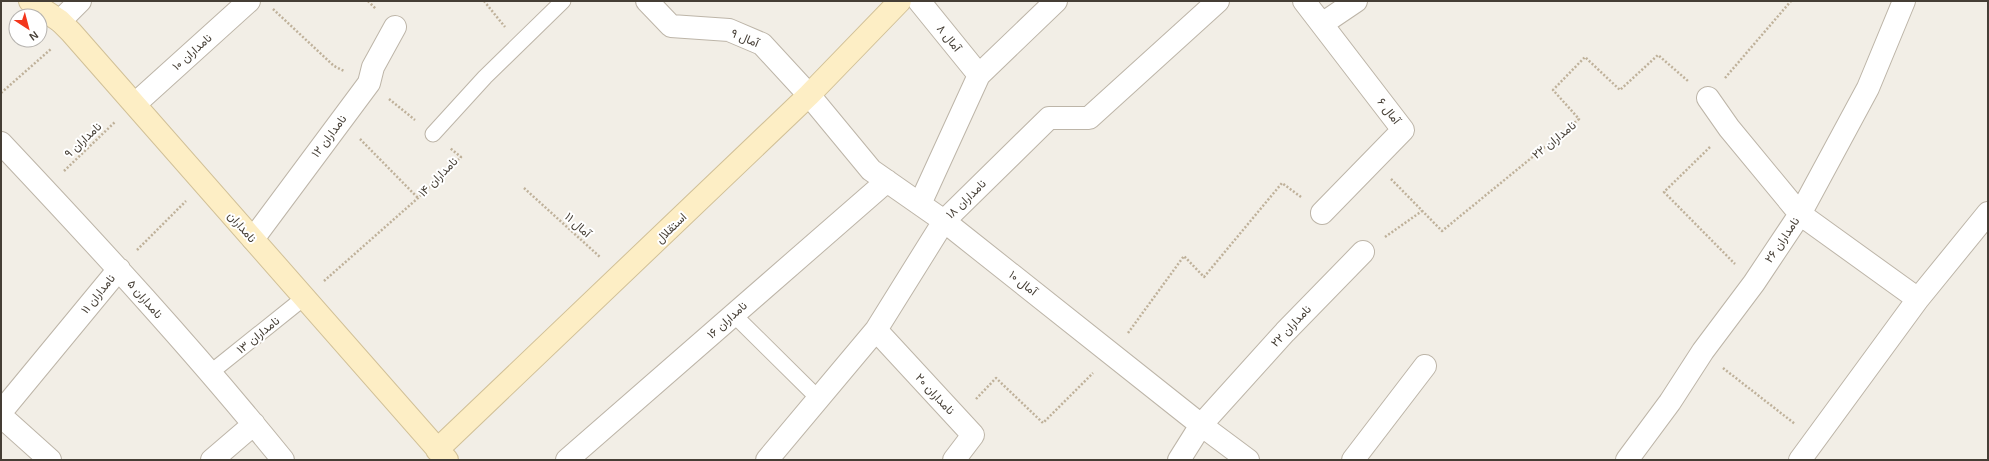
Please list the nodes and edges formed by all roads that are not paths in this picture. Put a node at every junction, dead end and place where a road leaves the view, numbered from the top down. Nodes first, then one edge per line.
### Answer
1 (30, 1) edge
2 (80, 1) edge
3 (249, 1) edge
4 (564, 1) edge
5 (647, 1) edge
6 (900, 1) edge
7 (920, 1) edge
8 (1056, 1) edge
9 (1218, 1) edge
10 (1304, 1) edge
11 (1356, 1) edge
12 (1904, 1) edge
13 (1322, 24) junction
14 (65, 26) junction
15 (395, 27) dead end
16 (979, 75) junction
17 (809, 95) junction
18 (1708, 98) road end
19 (135, 104) junction
20 (433, 134) road end
21 (1, 143) edge
22 (886, 181) junction
23 (920, 204) junction
24 (1988, 213) edge
25 (1322, 214) road end
26 (1800, 214) junction
27 (944, 221) junction
28 (253, 239) junction
29 (1363, 252) road end
30 (119, 269) junction
31 (305, 297) junction
32 (1918, 299) junction
33 (733, 314) junction
34 (876, 330) junction
35 (1425, 366) dead end
36 (210, 373) junction
37 (819, 399) junction
38 (1, 412) edge
39 (1, 416) edge
40 (254, 424) junction
41 (1201, 425) junction
42 (442, 455) edge
43 (50, 460) edge
44 (212, 460) edge
45 (283, 460) edge
46 (567, 460) edge
47 (767, 460) edge
48 (954, 460) edge
49 (1179, 460) edge
50 (1248, 460) edge
51 (1353, 460) edge
52 (1627, 460) edge
53 (1800, 460) edge

1 - 14 street, نامداران
2 - 14 street
3 - 19 street, نامداران ۱۰
4 - 20 lane
5 - 17 street, آمال ۹
6 - 17 street, استقلال
7 - 16 street, آمال ۸
8 - 16 street
9 - 27 street, نامداران ۱۸
10 - 13 street, آمال ۶
11 - 13 street
12 - 26 street, نامداران ۲۶
13 - 25 street, آمال ۶
14 - 19 street, نامداران
15 - 28 street, نامداران ۱۲
16 - 23 street
17 - 22 street, آمال ۱۰
17 - 42 street, استقلال
18 - 26 street
19 - 28 street, نامداران
21 - 30 street, نامداران ۵
22 - 23 street, آمال ۱۰
22 - 33 street, نامداران ۱۶
23 - 27 street, آمال ۱۰
24 - 32 street
26 - 32 street
26 - 52 street, نامداران ۲۶
27 - 34 street, نامداران ۱۸
27 - 41 street, آمال ۱۰
28 - 31 street, نامداران
29 - 41 street, نامداران ۲۲
30 - 36 street, نامداران ۵
30 - 38 street, نامداران ۱۱
31 - 36 lane, نامداران ۱۳
31 - 42 street, نامداران
32 - 53 street
33 - 37 lane
33 - 46 street, نامداران ۱۶
34 - 37 street, نامداران ۱۸
34 - 48 street, نامداران ۲۰
35 - 51 street
36 - 40 street, نامداران ۵
37 - 47 street, نامداران ۱۸
39 - 43 street
40 - 44 street
40 - 45 street, نامداران ۵
41 - 49 street, نامداران ۲۲
41 - 50 street, آمال ۱۰

